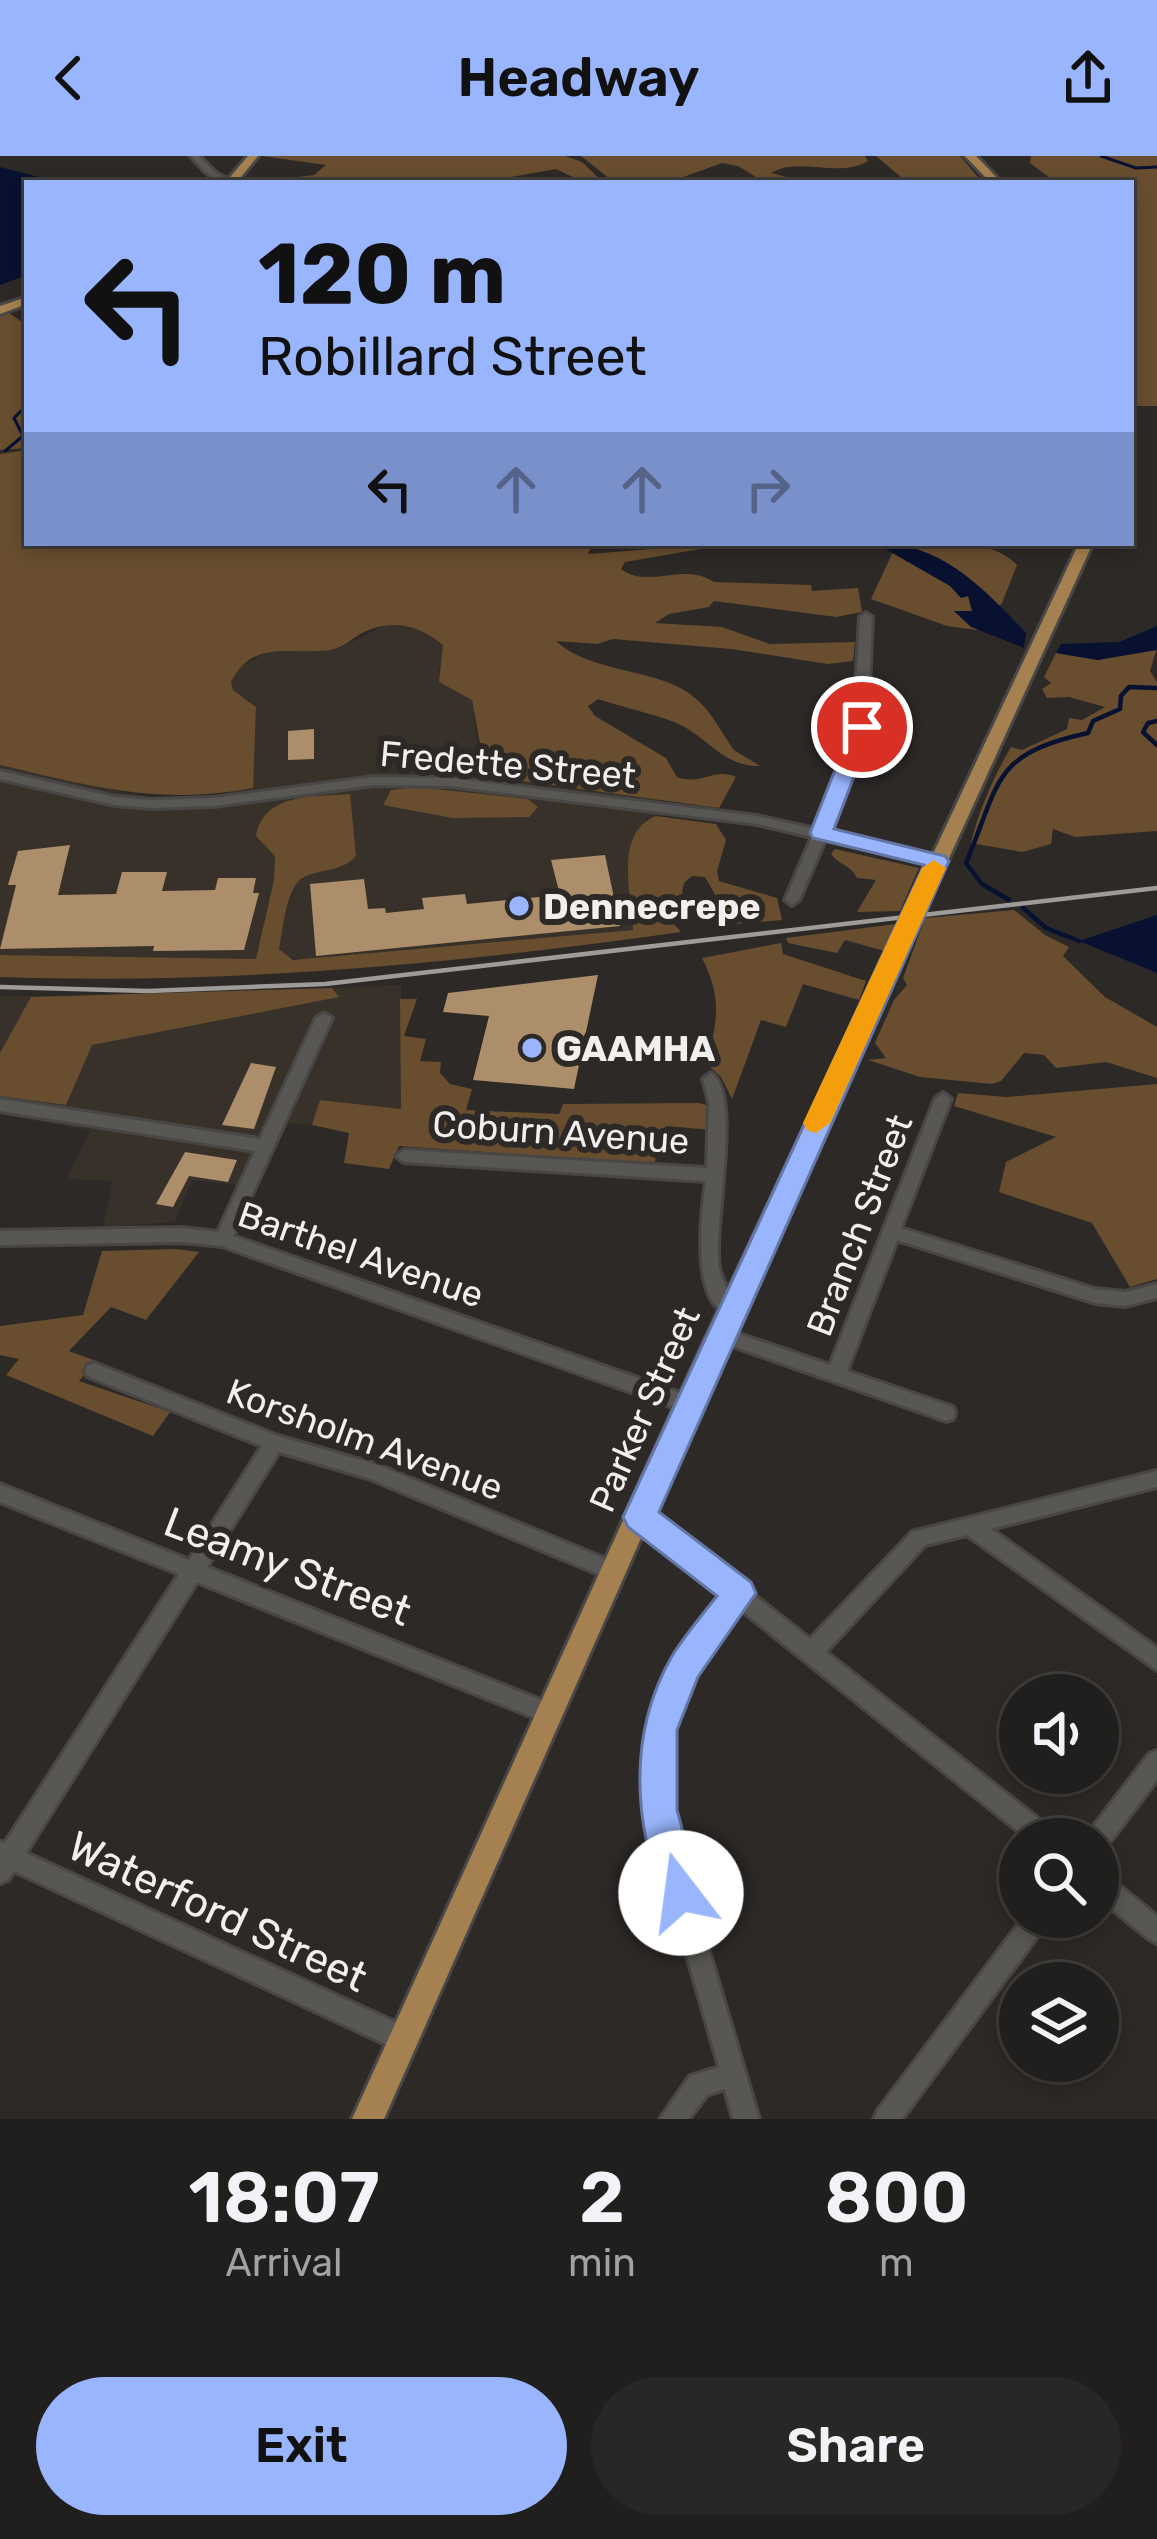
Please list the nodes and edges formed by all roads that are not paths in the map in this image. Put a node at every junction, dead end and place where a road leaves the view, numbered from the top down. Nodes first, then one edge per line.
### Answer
1 (195, 156) edge
2 (253, 156) edge
3 (970, 156) edge
4 (223, 180) edge
5 (233, 180) edge
6 (994, 180) edge
7 (1085, 546) edge
8 (866, 617) dead end
9 (0, 775) edge
10 (821, 833) junction
11 (937, 861) junction
12 (792, 900) dead end
13 (324, 1018) dead end
14 (711, 1079) dead end
15 (944, 1099) dead end
16 (0, 1105) edge
17 (264, 1146) junction
18 (404, 1156) dead end
19 (714, 1175) junction
20 (893, 1232) junction
21 (0, 1238) edge
22 (223, 1239) junction
23 (1157, 1292) edge
24 (731, 1308) junction
25 (719, 1334) junction
26 (94, 1371) dead end
27 (836, 1374) junction
28 (688, 1404) junction
29 (946, 1413) dead end
30 (275, 1443) junction
31 (1157, 1479) edge
32 (0, 1493) edge
33 (640, 1517) junction
34 (972, 1527) junction
35 (613, 1571) junction
36 (192, 1572) junction
37 (739, 1593) junction
38 (812, 1652) junction
39 (1157, 1660) edge
40 (548, 1712) junction
41 (1157, 1762) edge
42 (1020, 1818) edge
43 (1113, 1818) edge
44 (3, 1861) edge
45 (1119, 1900) edge
46 (1157, 1931) edge
47 (1022, 1938) edge
48 (403, 2039) junction
49 (732, 2075) junction
50 (368, 2119) edge
51 (673, 2119) edge
52 (746, 2119) edge
53 (887, 2119) edge

1 - 4 street
2 - 5 main road
3 - 6 main road
7 - 11 main road, Parker Street
8 - 10 street
9 - 10 street, Fredette Street
10 - 11 street, Fredette Street
10 - 12 street
11 - 24 main road, Parker Street
13 - 17 street
14 - 19 street
15 - 20 street, Branch Street
16 - 17 street
17 - 22 street
18 - 19 street, Coburn Avenue
19 - 24 street
20 - 23 street
20 - 27 street, Branch Street
21 - 22 street, Barthel Avenue
22 - 28 street, Barthel Avenue
24 - 25 main road, Parker Street
25 - 27 street
25 - 28 main road, Parker Street
26 - 30 street, Korsholm Avenue
27 - 29 street
28 - 33 main road, Parker Street
30 - 35 street, Korsholm Avenue
30 - 36 street
31 - 34 street
32 - 36 street, Leamy Street
33 - 35 main road, Parker Street
33 - 37 street
34 - 38 street
34 - 39 street
35 - 40 main road, Parker Street
36 - 40 street, Leamy Street
36 - 44 street
37 - 38 street
37 - 49 street
38 - 42 street
40 - 48 main road, Parker Street
41 - 43 street
44 - 48 street, Waterford Street
45 - 46 street
47 - 53 street
48 - 50 main road, Parker Street
49 - 51 street
49 - 52 street

